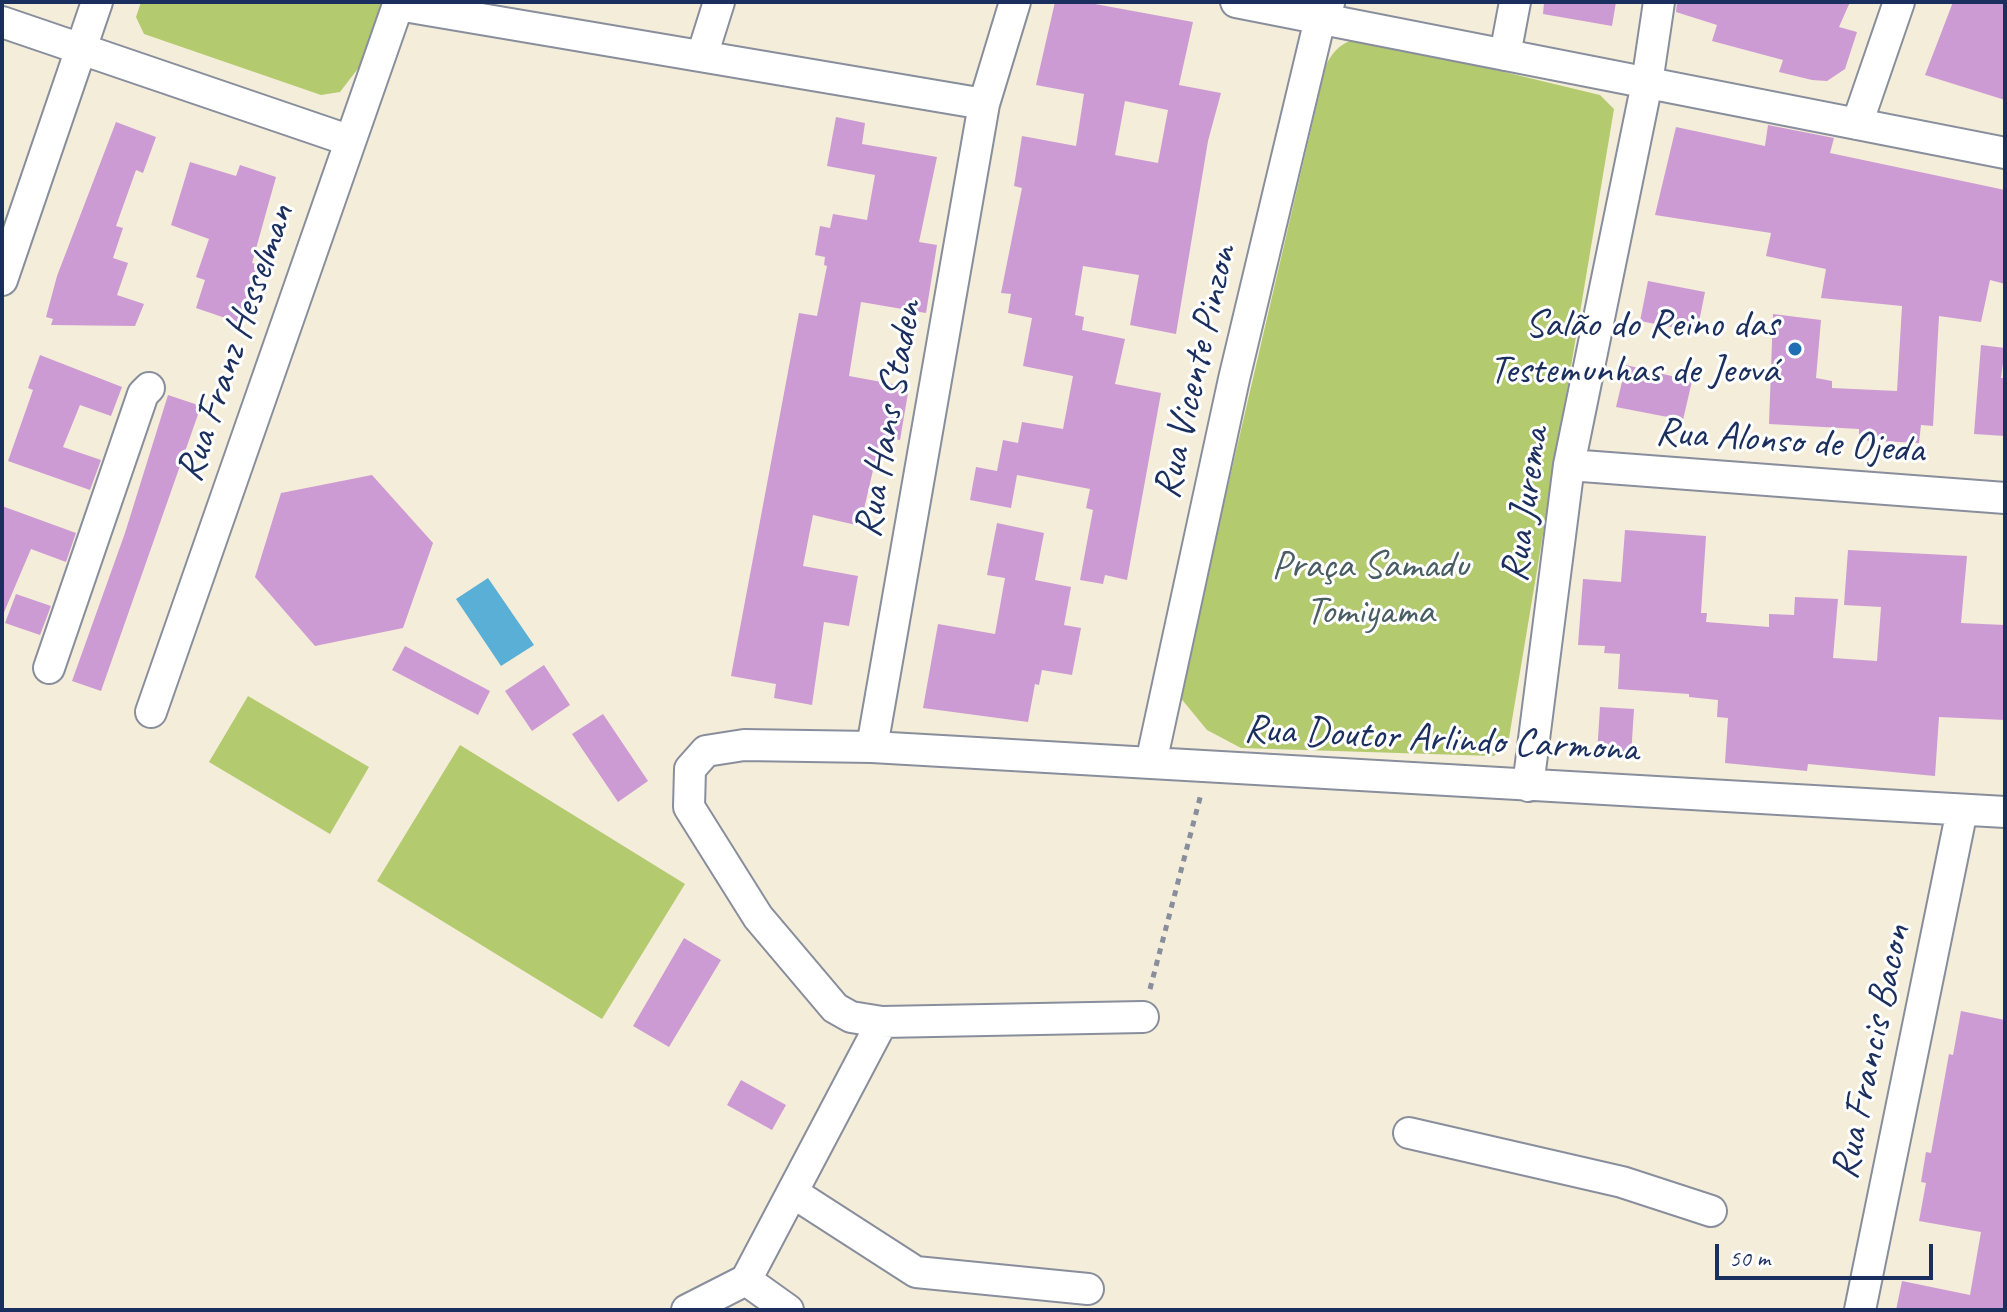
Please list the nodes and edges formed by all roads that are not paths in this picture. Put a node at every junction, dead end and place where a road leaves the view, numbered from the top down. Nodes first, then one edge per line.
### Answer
1 (97, 2) edge
2 (719, 2) edge
3 (1015, 2) edge
4 (1236, 2) edge
5 (1515, 2) edge
6 (1659, 2) edge
7 (1899, 2) edge
8 (398, 3) edge
9 (1325, 10) edge
10 (2, 22) edge
11 (80, 49) junction
12 (1505, 55) junction
13 (702, 56) junction
14 (1647, 83) junction
15 (984, 104) junction
16 (1857, 124) junction
17 (348, 140) junction
18 (2005, 153) edge
19 (2, 280) edge
20 (149, 388) dead end
21 (1569, 465) junction
22 (2005, 498) edge
23 (49, 668) dead end
24 (151, 712) dead end
25 (872, 747) junction
26 (1151, 763) junction
27 (1528, 786) junction
28 (1962, 810) junction
29 (2005, 812) edge
30 (1143, 1017) road end
31 (882, 1022) junction
32 (1409, 1133) dead end
33 (795, 1194) junction
34 (1711, 1211) dead end
35 (746, 1280) junction
36 (1088, 1289) dead end
37 (687, 1310) edge
38 (788, 1310) edge
39 (1860, 1310) edge

1 - 11 street
2 - 13 street
3 - 15 street, Rua Hans Staden
4 - 9 street
5 - 12 street
6 - 14 street, Rua Jurema
7 - 16 street
8 - 13 street
8 - 17 street, Rua Franz Hesselman
9 - 12 street
9 - 26 street, Rua Vicente Pinzon
10 - 11 street
11 - 17 street
11 - 19 street
12 - 14 street
13 - 15 street
14 - 16 street
14 - 21 street, Rua Jurema
15 - 25 street, Rua Hans Staden
16 - 18 street
17 - 24 street, Rua Franz Hesselman
20 - 23 street
21 - 22 street, Rua Alonso de Ojeda
21 - 27 street, Rua Jurema
25 - 26 street, Rua Doutor Arlindo Carmona
25 - 31 street, Rua Doutor Arlindo Carmona
26 - 27 street, Rua Doutor Arlindo Carmona
27 - 28 street, Rua Doutor Arlindo Carmona
28 - 29 street, Rua Doutor Arlindo Carmona
28 - 39 street, Rua Francis Bacon
30 - 31 street, Rua Doutor Arlindo Carmona
31 - 33 street
32 - 34 street
33 - 35 street
33 - 36 street
35 - 37 street
35 - 38 street

